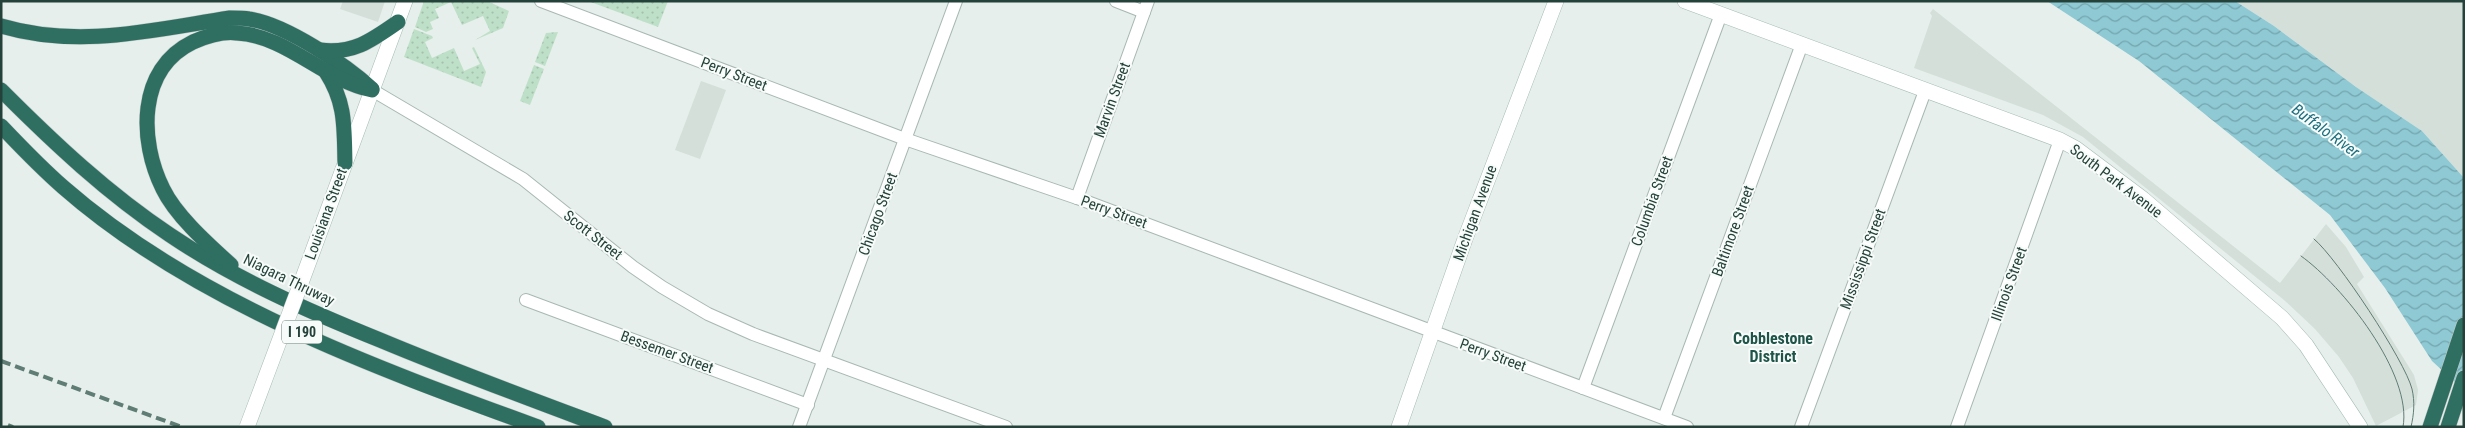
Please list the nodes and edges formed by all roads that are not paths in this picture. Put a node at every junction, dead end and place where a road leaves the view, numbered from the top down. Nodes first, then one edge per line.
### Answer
1 (405, 1) edge
2 (541, 1) edge
3 (956, 1) edge
4 (1116, 1) edge
5 (1556, 1) edge
6 (1686, 1) edge
7 (1146, 7) edge
8 (1721, 14) junction
9 (398, 22) junction
10 (1, 26) edge
11 (1802, 44) junction
12 (315, 49) junction
13 (325, 71) junction
14 (1, 90) edge
15 (372, 90) junction
16 (1926, 90) junction
17 (1, 126) edge
18 (905, 139) junction
19 (2060, 140) junction
20 (345, 163) junction
21 (1077, 198) junction
22 (249, 281) junction
23 (526, 300) dead end
24 (2464, 325) edge
25 (1432, 333) junction
26 (824, 361) junction
27 (2464, 378) edge
28 (1583, 388) junction
29 (808, 405) junction
30 (1664, 418) junction
31 (247, 427) edge
32 (538, 427) edge
33 (606, 427) edge
34 (799, 427) edge
35 (1006, 427) edge
36 (1399, 427) edge
37 (1687, 427) edge
38 (1801, 427) edge
39 (1957, 427) edge
40 (2360, 427) edge
41 (2430, 427) edge
42 (2448, 427) edge

1 - 9 street, Louisiana Street
2 - 18 street, Perry Street
3 - 18 street, Chicago Street
4 - 7 street
5 - 25 street, Michigan Avenue
6 - 8 street, South Park Avenue
7 - 21 street, Marvin Street
8 - 11 street, South Park Avenue
8 - 28 street, Columbia Street
9 - 12 highway
9 - 15 street, Louisiana Street
10 - 12 highway
11 - 16 street, South Park Avenue
11 - 30 street, Baltimore Street
12 - 15 highway
13 - 15 highway
13 - 20 highway
13 - 22 highway
14 - 22 highway, Niagara Thruway / I 190
15 - 20 street, Louisiana Street
15 - 26 street, Scott Street
16 - 19 street, South Park Avenue
16 - 38 street, Mississippi Street
17 - 32 highway, I 190
18 - 21 street, Perry Street
18 - 26 street, Chicago Street
19 - 39 street, Illinois Street
19 - 40 street, South Park Avenue
20 - 31 street, Louisiana Street, bridge
21 - 25 street, Perry Street
22 - 33 highway, Niagara Thruway / I 190
23 - 29 street, Bessemer Street
24 - 41 highway
25 - 28 street, Perry Street
25 - 36 street, Michigan Avenue
26 - 29 street, Chicago Street
26 - 35 street, Scott Street
27 - 42 highway
28 - 30 street, Perry Street
29 - 34 street, Chicago Street
30 - 37 street, Perry Street

